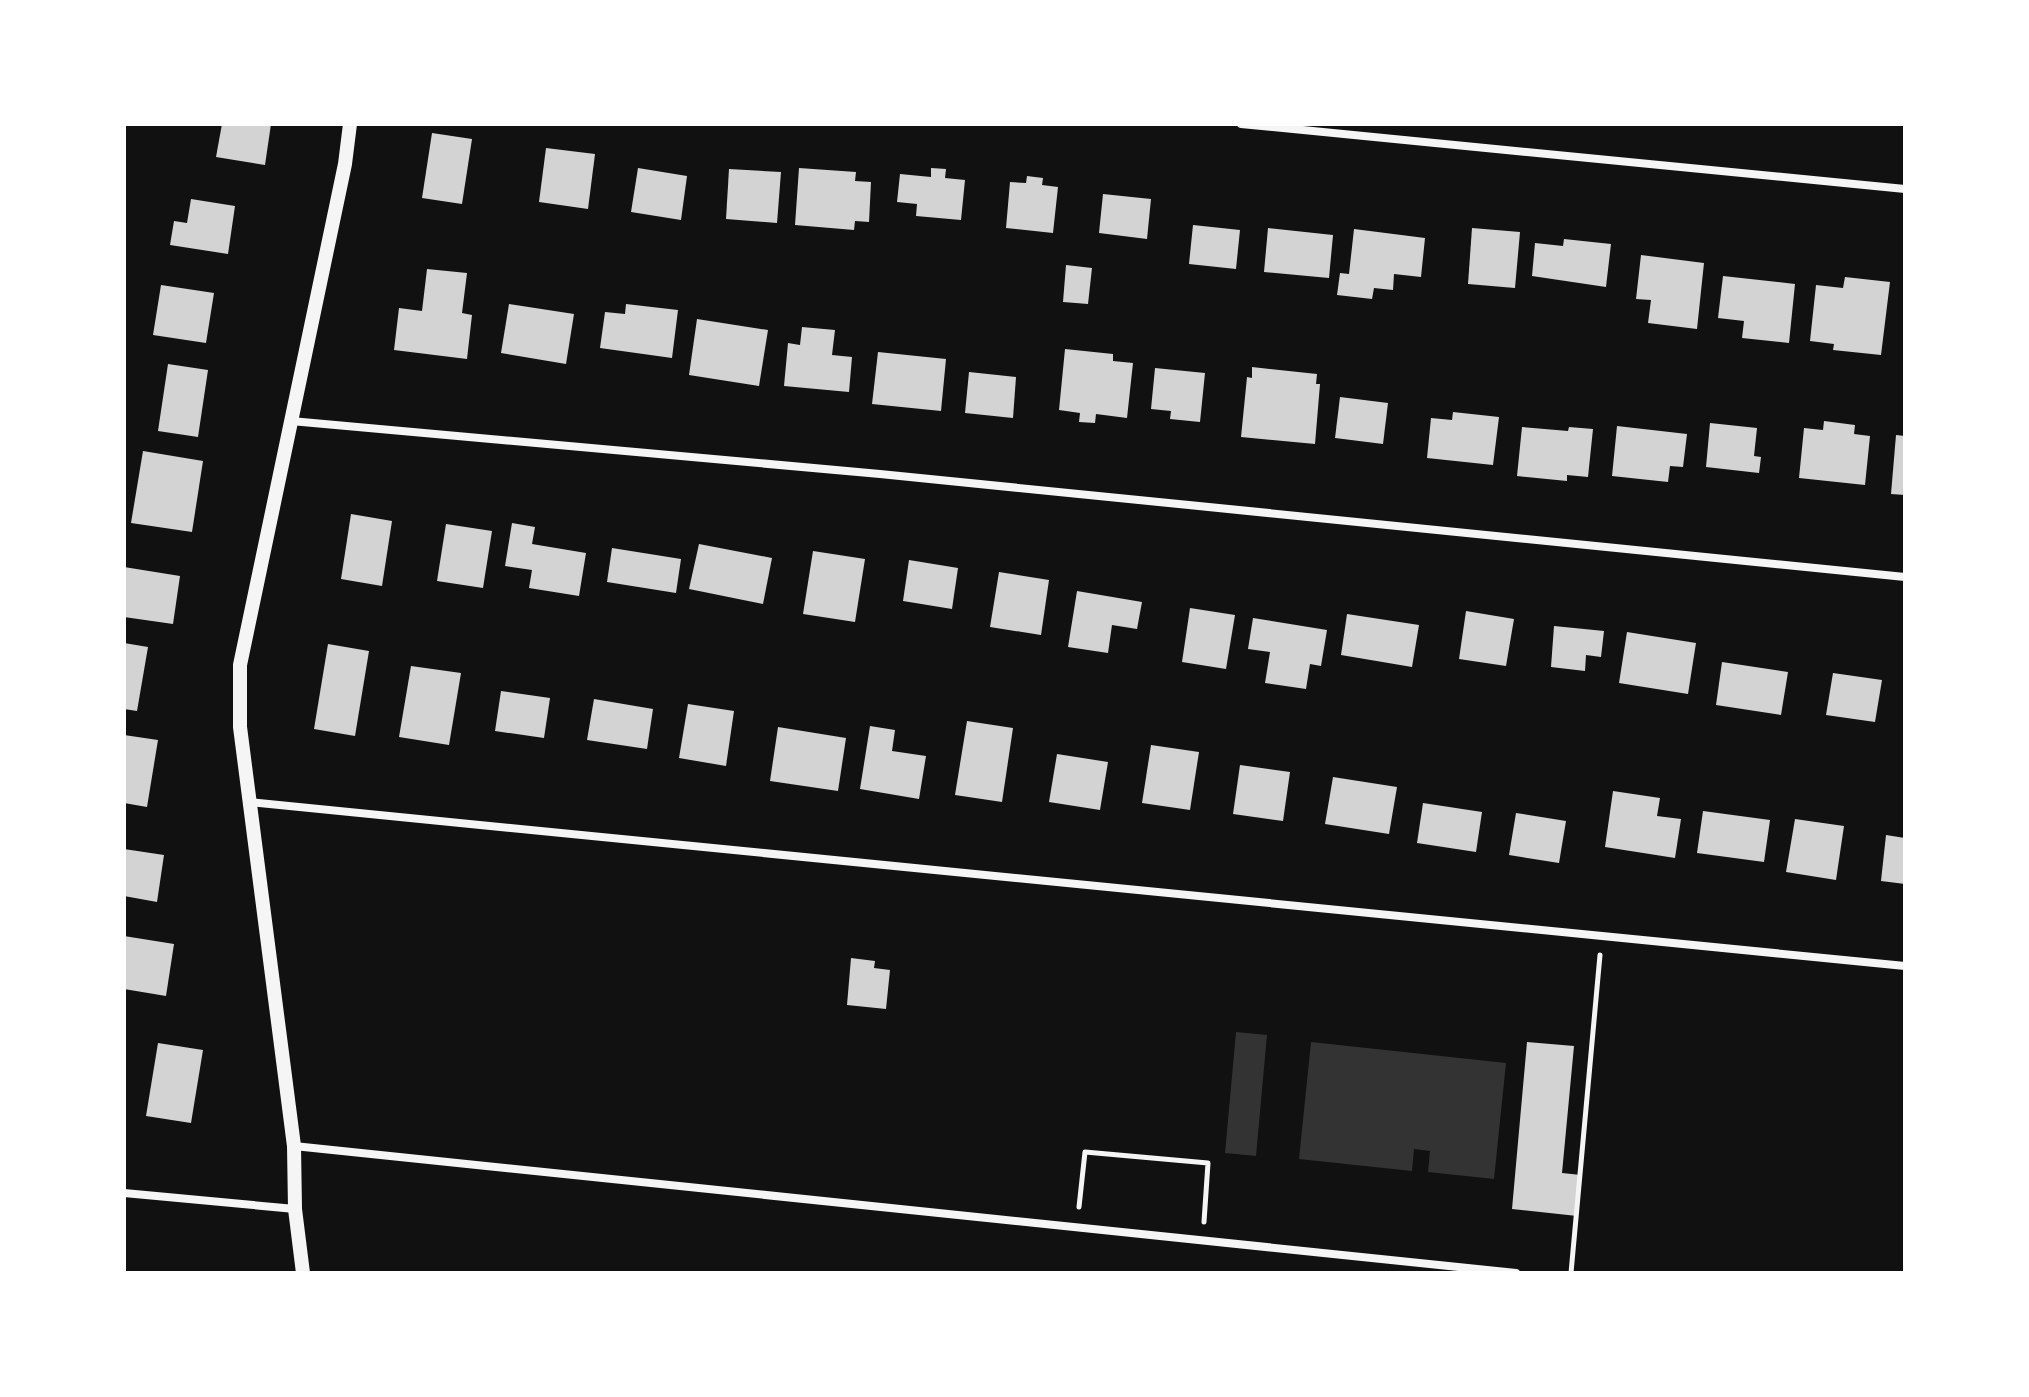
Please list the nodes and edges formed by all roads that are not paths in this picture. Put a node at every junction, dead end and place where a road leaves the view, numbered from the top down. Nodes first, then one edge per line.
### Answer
1 (350, 124) edge
2 (1241, 124) edge
3 (1905, 189) edge
4 (291, 421) junction
5 (1905, 577) edge
6 (248, 802) junction
7 (1905, 966) edge
8 (294, 1146) junction
9 (124, 1193) edge
10 (295, 1209) junction
11 (303, 1273) edge
12 (1516, 1273) edge

1 - 4 street
2 - 3 street
4 - 5 street
4 - 6 street
6 - 7 street
6 - 8 street
8 - 10 street
8 - 12 street
9 - 10 street
10 - 11 street

